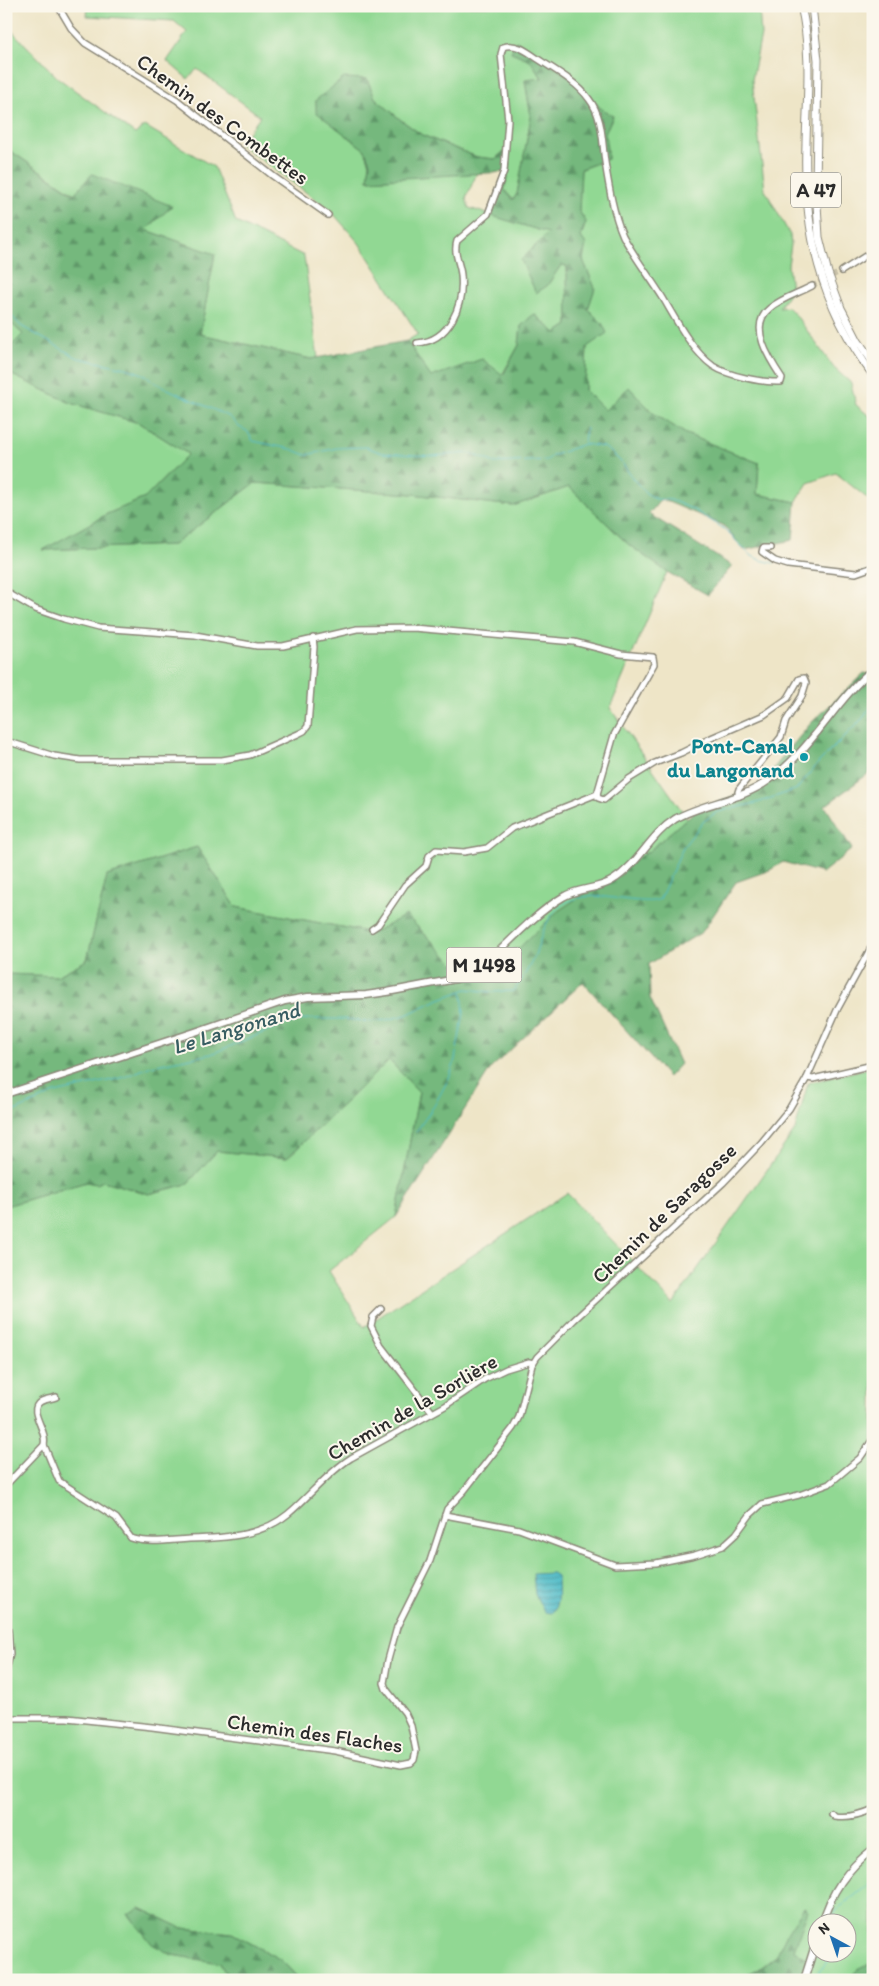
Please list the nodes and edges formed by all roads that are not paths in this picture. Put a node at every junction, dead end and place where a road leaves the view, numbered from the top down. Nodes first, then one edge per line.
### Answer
1 (58, 6) edge
2 (802, 6) edge
3 (812, 6) edge
4 (328, 214) dead end
5 (873, 251) edge
6 (842, 271) tunnel mouth
7 (812, 286) tunnel mouth
8 (417, 343) dead end
9 (873, 362) edge
10 (873, 375) edge
11 (770, 548) dead end
12 (873, 567) edge
13 (6, 592) edge
14 (313, 638) junction
15 (873, 669) edge
16 (6, 741) edge
17 (597, 794) junction
18 (739, 796) junction
19 (372, 929) dead end
20 (873, 944) edge
21 (873, 1065) edge
22 (808, 1078) junction
23 (6, 1094) edge
24 (381, 1309) dead end
25 (533, 1362) junction
26 (56, 1397) dead end
27 (432, 1412) junction
28 (873, 1439) edge
29 (44, 1445) junction
30 (6, 1485) edge
31 (445, 1515) junction
32 (6, 1603) edge
33 (6, 1672) edge
34 (6, 1718) edge
35 (873, 1810) edge
36 (831, 1813) dead end
37 (873, 1849) edge
38 (826, 1914) edge
39 (809, 1964) edge
40 (804, 1980) edge

1 - 4 street, Chemin des Combettes
2 - 10 highway, A 47
3 - 9 highway, A 47
5 - 6 street
7 - 8 street
11 - 12 street
13 - 14 street
14 - 16 street
14 - 17 street
15 - 18 main road, M 1498
17 - 18 street
17 - 19 street
18 - 23 main road, M 1498
20 - 22 street, Chemin de Saragosse
21 - 22 street
22 - 25 street, Chemin de Saragosse
24 - 27 street
25 - 27 street, Chemin de la Sorlière
25 - 31 street, Chemin des Flaches
26 - 29 street, Chemin de la Sorlière
27 - 29 street, Chemin de la Sorlière
28 - 31 street
29 - 30 street
31 - 34 street, Chemin des Flaches
32 - 33 street
35 - 36 street
37 - 38 main road
39 - 40 main road

